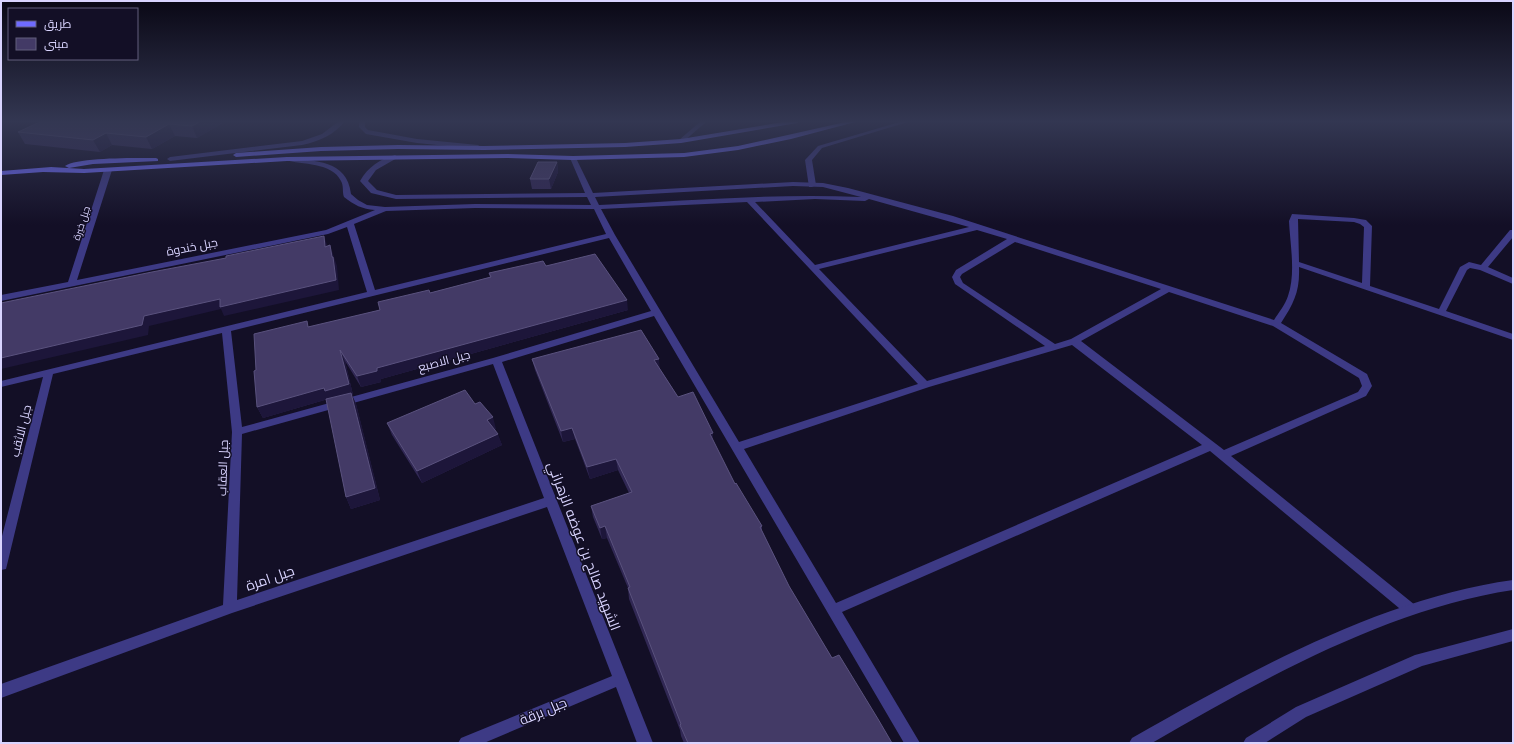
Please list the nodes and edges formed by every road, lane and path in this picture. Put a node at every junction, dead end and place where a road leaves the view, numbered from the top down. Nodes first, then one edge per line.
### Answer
1 (199, 156) edge
2 (222, 156) edge
3 (658, 156) edge
4 (812, 156) edge
5 (395, 157) junction
6 (574, 158) junction
7 (170, 159) junction
8 (287, 159) junction
9 (45, 170) junction
10 (108, 170) junction
11 (1, 174) edge
12 (812, 185) junction
13 (590, 195) junction
14 (748, 199) junction
15 (877, 199) junction
16 (596, 207) junction
17 (385, 209) junction
18 (350, 223) junction
19 (979, 227) junction
20 (1513, 232) edge
21 (611, 235) junction
22 (1015, 238) junction
23 (1295, 263) junction
24 (813, 268) junction
25 (1483, 268) junction
26 (1513, 281) edge
27 (72, 282) junction
28 (1366, 287) junction
29 (1168, 289) junction
30 (372, 294) junction
31 (1, 298) edge
32 (657, 312) junction
33 (1441, 313) junction
34 (1276, 324) junction
35 (226, 329) junction
36 (1513, 337) edge
37 (1074, 341) junction
38 (1053, 347) junction
39 (496, 360) junction
40 (49, 372) junction
41 (1, 384) edge
42 (925, 385) junction
43 (237, 432) junction
44 (1210, 446) junction
45 (736, 447) junction
46 (1223, 455) junction
47 (550, 501) junction
48 (1, 565) edge
49 (1513, 585) edge
50 (230, 608) junction
51 (1410, 609) junction
52 (833, 610) junction
53 (1513, 635) edge
54 (620, 679) junction
55 (1, 690) edge
56 (466, 743) edge
57 (645, 743) edge
58 (912, 743) edge
59 (1137, 743) edge
60 (1252, 743) edge

1 - 7 street
2 - 7 main road
3 - 6 main road
4 - 12 street
5 - 6 main road
5 - 8 main road
5 - 13 street
6 - 13 street
7 - 9 main road
8 - 10 main road
8 - 17 street
9 - 10 main road
9 - 11 main road
10 - 27 street, جبل خيرة
12 - 13 street
12 - 15 street
13 - 16 street
14 - 15 street
14 - 16 street
14 - 24 street
15 - 19 street
16 - 17 street
16 - 21 street
17 - 18 street, جبل خندوة
18 - 27 street, جبل خندوة
18 - 30 street
19 - 22 street
19 - 24 street
20 - 25 street
21 - 30 street
21 - 32 street
22 - 29 street
22 - 38 street
23 - 28 street
23 - 28 street
23 - 34 street
24 - 42 street
25 - 26 street
25 - 33 street
27 - 31 street, جبل خندوة
28 - 33 street
29 - 34 street
29 - 37 street
30 - 35 street
32 - 39 street, جبل الاصبع
32 - 45 street
33 - 36 street
34 - 46 street
35 - 40 street
35 - 43 street, جبل العقاب
37 - 38 street
37 - 44 street
38 - 42 street
39 - 43 street, جبل الاصبع
39 - 47 street, الشهيد صالح بن عوضه الزهراني
40 - 41 street
40 - 48 street, جبل الاثقب
42 - 45 street
43 - 50 street, جبل العقاب
44 - 46 street
44 - 52 street
45 - 52 street
46 - 51 street
47 - 50 street, جبل امرة
47 - 54 street, الشهيد صالح بن عوضه الزهراني
49 - 51 street
50 - 55 street, جبل امرة
51 - 59 street
52 - 58 street
53 - 60 street
54 - 56 street, جبل برقة
54 - 57 street, الشهيد صالح بن عوضه الزهراني

